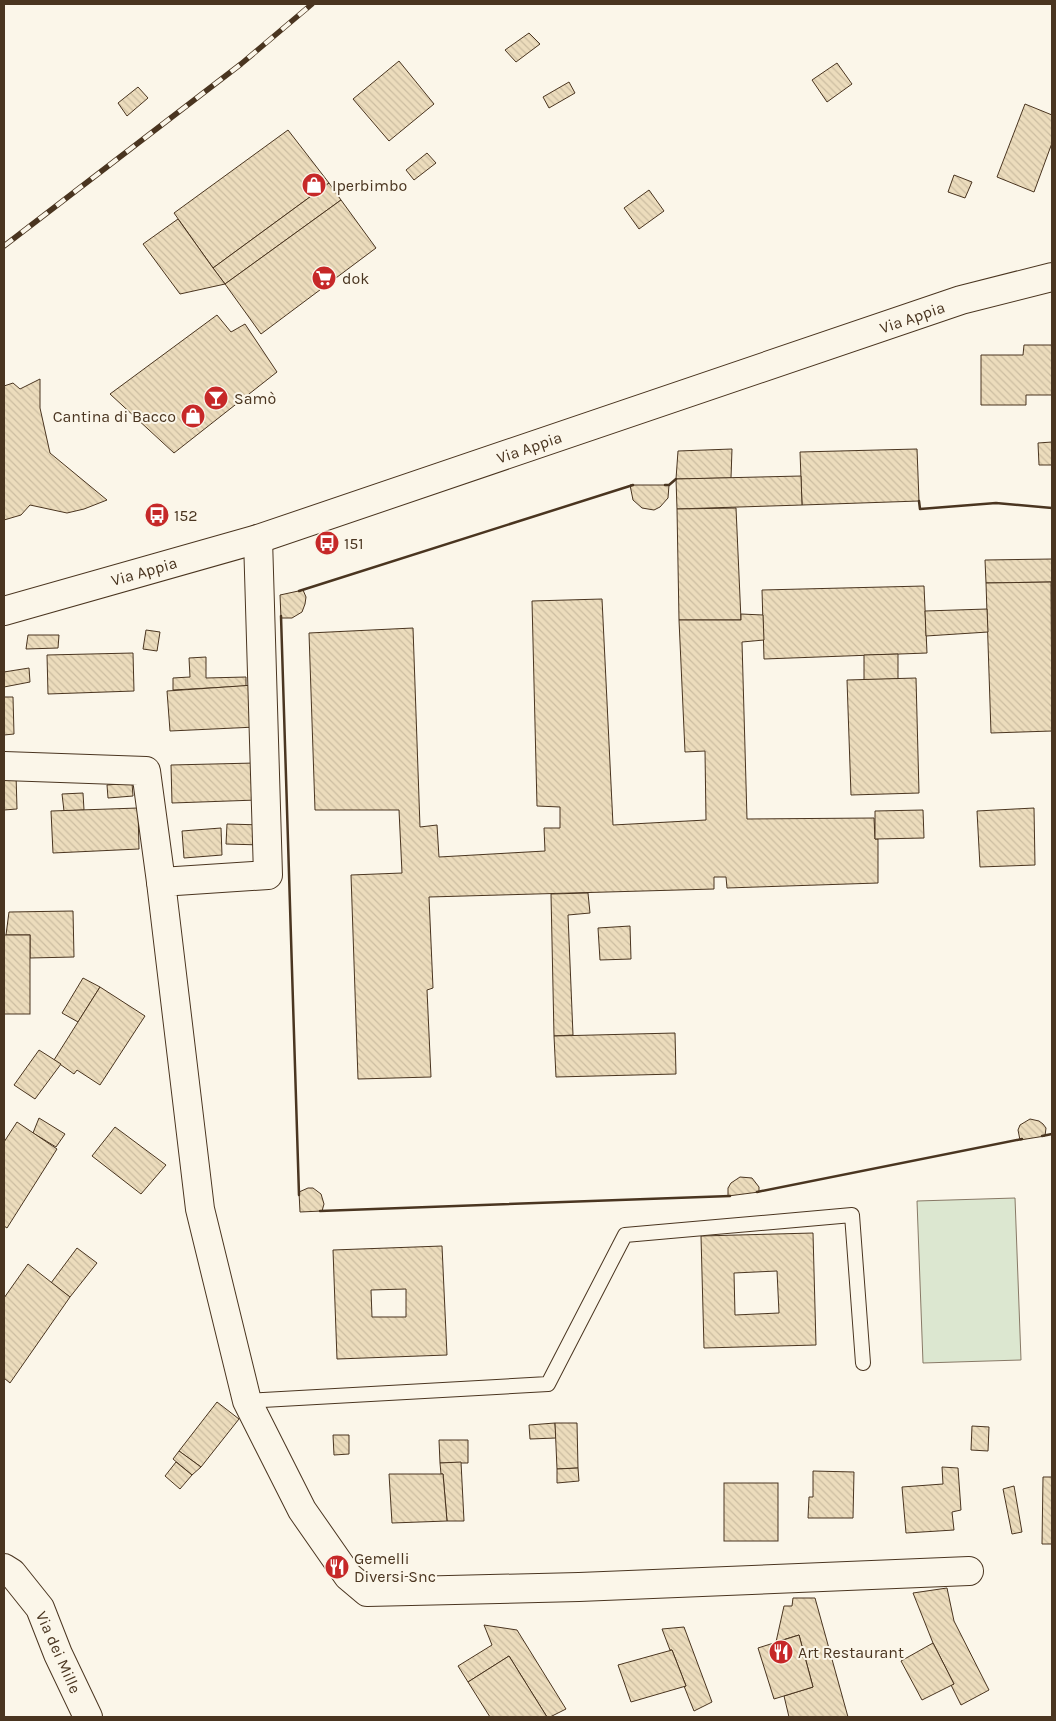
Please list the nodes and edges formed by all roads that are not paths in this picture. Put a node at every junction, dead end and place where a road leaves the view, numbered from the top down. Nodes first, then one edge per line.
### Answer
1 (1052, 277) edge
2 (258, 539) junction
3 (5, 610) edge
4 (4, 766) edge
5 (161, 882) junction
6 (863, 1363) dead end
7 (247, 1401) junction
8 (4, 1568) edge
9 (969, 1571) dead end
10 (88, 1717) edge

1 - 2 street, Via Appia
2 - 3 street, Via Appia
2 - 5 street
4 - 5 street
5 - 7 street
6 - 7 lane
7 - 9 street
8 - 10 street, Via dei Mille

